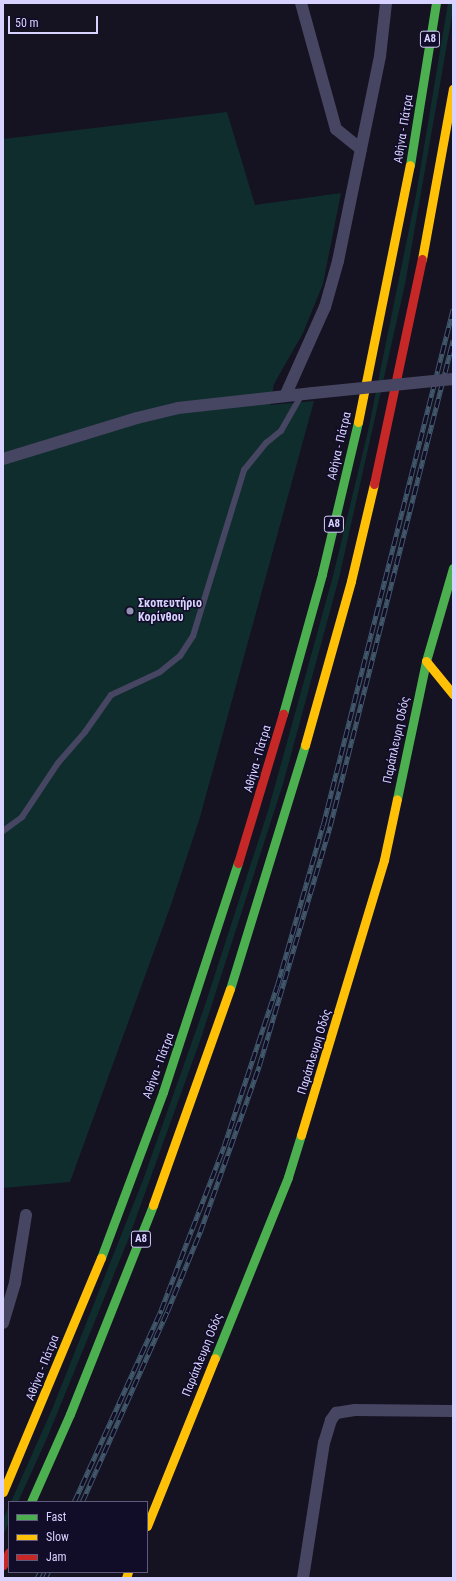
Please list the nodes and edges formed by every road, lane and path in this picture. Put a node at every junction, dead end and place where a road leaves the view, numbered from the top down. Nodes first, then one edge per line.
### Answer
1 (301, 3) edge
2 (386, 3) edge
3 (436, 3) edge
4 (453, 89) edge
5 (361, 149) junction
6 (453, 379) edge
7 (307, 393) junction
8 (286, 394) junction
9 (3, 459) edge
10 (453, 568) edge
11 (426, 661) junction
12 (453, 694) edge
13 (3, 831) edge
14 (26, 1215) dead end
15 (3, 1323) edge
16 (453, 1411) edge
17 (3, 1492) edge
18 (31, 1501) edge
19 (148, 1524) edge
20 (8, 1554) edge
21 (3, 1565) edge
22 (303, 1578) edge

1 - 5 street
2 - 5 street
3 - 17 main road, Αθήνα - Πάτρα / Α8
4 - 18 main road, Α8
5 - 8 street
6 - 7 street, bridge
7 - 8 street
7 - 13 lane
8 - 9 street
10 - 11 main road, Παράπλευρη Οδός
11 - 12 main road
11 - 19 main road, Παράπλευρη Οδός
14 - 15 street
16 - 22 street
20 - 21 main road

